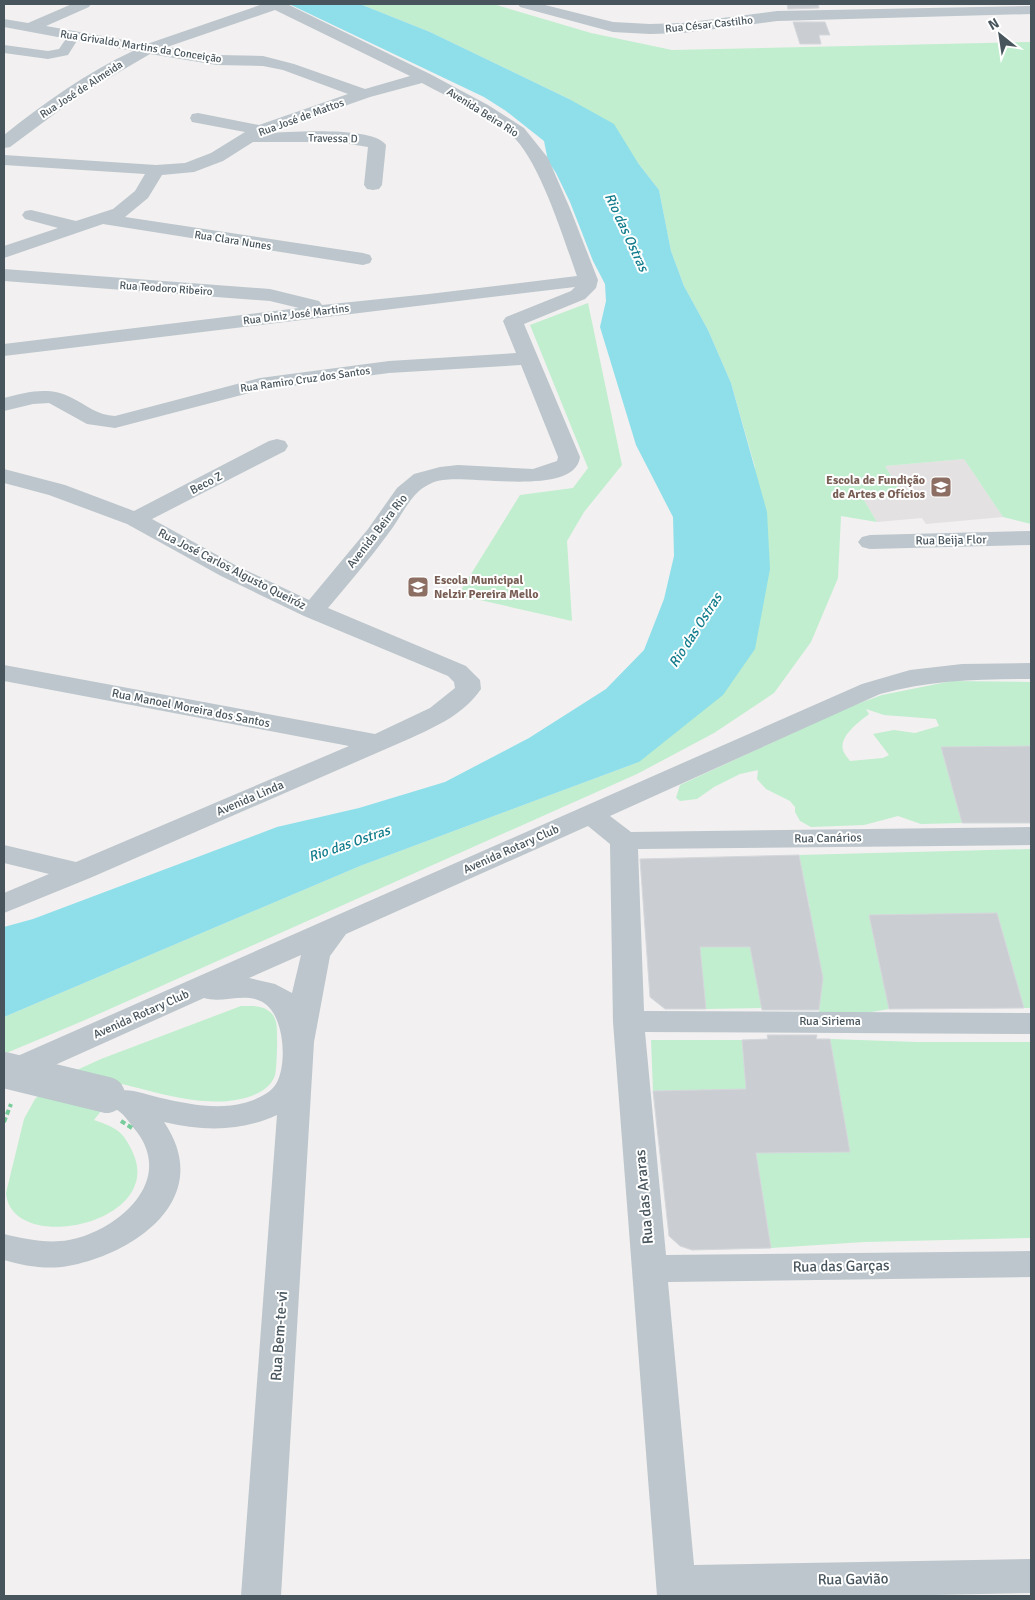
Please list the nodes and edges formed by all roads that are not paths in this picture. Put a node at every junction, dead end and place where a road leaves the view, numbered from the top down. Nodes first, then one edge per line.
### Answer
1 (84, 4) edge
2 (276, 4) edge
3 (525, 4) edge
4 (778, 10) edge
5 (1031, 10) edge
6 (4, 23) edge
7 (31, 27) junction
8 (74, 36) junction
9 (150, 48) junction
10 (4, 50) edge
11 (424, 77) junction
12 (364, 94) junction
13 (198, 118) dead end
14 (253, 134) junction
15 (4, 143) edge
16 (4, 160) edge
17 (156, 170) junction
18 (373, 185) dead end
19 (31, 215) dead end
20 (103, 219) junction
21 (76, 227) junction
22 (4, 252) edge
23 (363, 259) dead end
24 (4, 275) edge
25 (588, 280) junction
26 (496, 292) junction
27 (328, 310) junction
28 (513, 321) junction
29 (4, 350) edge
30 (527, 359) junction
31 (4, 405) edge
32 (277, 446) dead end
33 (4, 476) edge
34 (135, 519) junction
35 (1031, 538) edge
36 (870, 542) dead end
37 (312, 611) junction
38 (457, 671) joint
39 (1031, 671) edge
40 (4, 673) edge
41 (378, 743) junction
42 (590, 814) junction
43 (1031, 836) edge
44 (624, 841) junction
45 (4, 854) edge
46 (80, 872) junction
47 (4, 904) edge
48 (337, 926) junction
49 (162, 1005) junction
50 (629, 1022) junction
51 (1031, 1023) edge
52 (297, 1058) junction
53 (4, 1070) edge
54 (4, 1075) edge
55 (123, 1108) junction
56 (4, 1247) edge
57 (1031, 1264) edge
58 (650, 1269) junction
59 (1031, 1576) edge
60 (676, 1590) edge
61 (261, 1596) edge

1 - 7 street
2 - 9 street, Rua José de Almeida
2 - 11 street, Avenida Beira Rio
3 - 4 street, Rua César Castilho
4 - 5 street, Rua César Castilho
6 - 7 street, Rua Grivaldo Martins da Conceição
7 - 8 street, Rua Grivaldo Martins da Conceição
8 - 9 street, Rua Grivaldo Martins da Conceição
8 - 10 street
9 - 12 street, Rua Grivaldo Martins da Conceição
9 - 15 street, Rua José de Almeida
11 - 12 street, Rua José de Mattos
11 - 25 street, Avenida Beira Rio
12 - 14 street, Rua José de Mattos
13 - 14 street
14 - 17 street, Rua José de Mattos
14 - 18 street, Travessa D
16 - 17 street, Rua José de Mattos
17 - 20 street
19 - 21 street
20 - 21 street
20 - 23 street, Rua Clara Nunes
21 - 22 street
24 - 27 street, Rua Teodoro Ribeiro
25 - 26 street, Rua Diniz José Martins
25 - 28 street
26 - 27 street, Rua Diniz José Martins
26 - 28 street, Avenida Beira Rio
27 - 29 street, Rua Diniz José Martins
28 - 30 street, Avenida Beira Rio
30 - 31 street, Rua Ramiro Cruz dos Santos
30 - 37 street, Avenida Beira Rio
32 - 34 street, Beco Z
33 - 34 street, Rua José Carlos Algusto Queiróz
34 - 37 street, Rua José Carlos Algusto Queiróz
35 - 36 street, Rua Beija Flor
37 - 38 street, Rua José Carlos Algusto Queiróz
38 - 41 street, Avenida Linda
39 - 42 street, Avenida Rotary Club
40 - 41 street, Rua Manoel Moreira dos Santos
41 - 46 street, Avenida Linda
42 - 44 street
42 - 48 street, Avenida Rotary Club
43 - 44 street, Rua Canários
44 - 50 street, Rua das Araras
45 - 46 street
46 - 47 street, Avenida Linda
48 - 49 street, Avenida Rotary Club
48 - 52 street
49 - 52 street
49 - 54 street, Avenida Rotary Club
50 - 51 street, Rua Siriema
50 - 58 street, Rua das Araras
52 - 55 street
52 - 61 street, Rua Bem-te-vi
53 - 55 street, bridge
55 - 56 street
57 - 58 street, Rua das Garças
58 - 60 street, Rua das Araras
59 - 60 street, Rua Gavião

